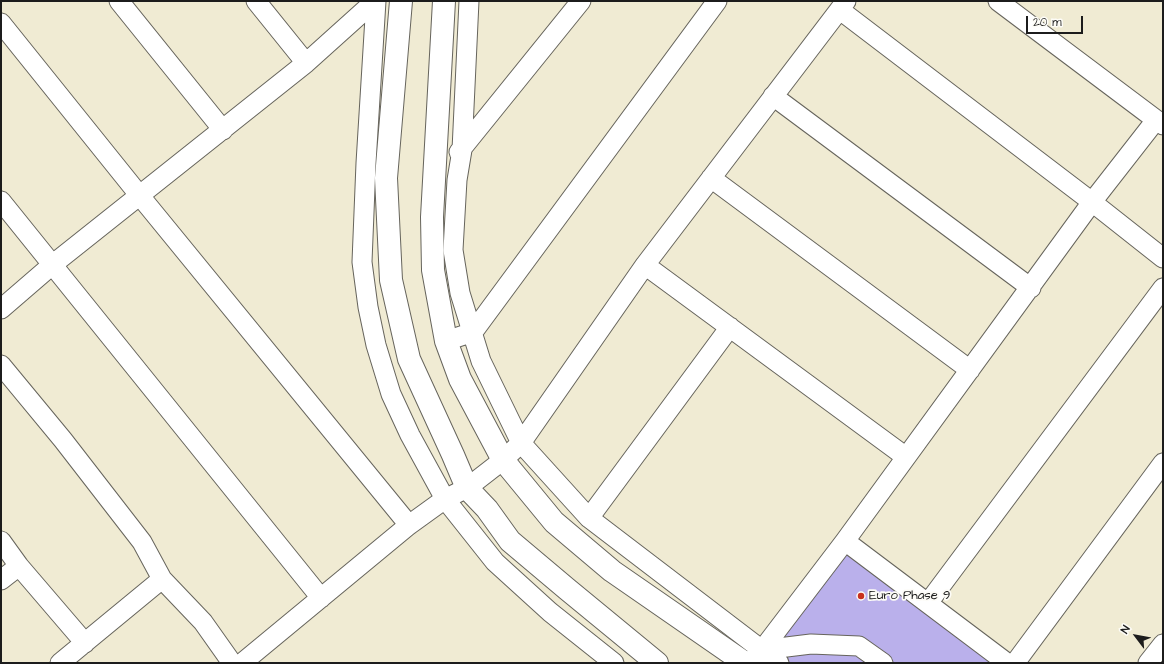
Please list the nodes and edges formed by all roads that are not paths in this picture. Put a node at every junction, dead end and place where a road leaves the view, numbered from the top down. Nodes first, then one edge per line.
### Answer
1 (119, 1) edge
2 (256, 1) edge
3 (376, 1) edge
4 (401, 1) edge
5 (444, 1) edge
6 (469, 1) edge
7 (581, 1) edge
8 (717, 1) edge
9 (998, 1) edge
10 (843, 5) edge
11 (1, 23) edge
12 (306, 63) junction
13 (773, 96) junction
14 (1160, 122) edge
15 (223, 130) junction
16 (462, 150) junction
17 (435, 176) junction
18 (710, 178) junction
19 (140, 196) junction
20 (1, 201) edge
21 (1092, 202) junction
22 (1163, 258) edge
23 (52, 265) junction
24 (645, 265) junction
25 (1031, 288) junction
26 (1163, 288) edge
27 (1, 309) edge
28 (730, 327) junction
29 (473, 332) junction
30 (446, 341) junction
31 (1, 365) edge
32 (970, 370) junction
33 (520, 443) junction
34 (906, 457) junction
35 (503, 460) junction
36 (1163, 463) edge
37 (467, 488) junction
38 (445, 499) junction
39 (589, 518) junction
40 (409, 525) junction
41 (1, 541) edge
42 (845, 541) junction
43 (19, 566) junction
44 (162, 579) junction
45 (1, 580) edge
46 (321, 598) junction
47 (928, 603) junction
48 (85, 643) junction
49 (1162, 646) edge
50 (762, 650) junction
51 (644, 659) edge
52 (60, 663) edge
53 (232, 663) edge
54 (242, 663) edge
55 (614, 663) edge
56 (745, 663) edge
57 (748, 663) edge
58 (779, 663) edge
59 (883, 663) edge
60 (1007, 663) edge
61 (1015, 663) edge
62 (1148, 663) edge

1 - 15 street
2 - 12 street
3 - 12 street
3 - 38 street
4 - 37 main road
5 - 17 main road
6 - 16 street
7 - 16 street
8 - 29 street
9 - 14 street
10 - 13 street
10 - 21 street
11 - 19 street
12 - 15 street
13 - 18 street
13 - 25 street
14 - 21 street
15 - 19 street
16 - 17 street
16 - 29 street
17 - 30 main road
18 - 24 street
18 - 32 street
19 - 23 street
19 - 40 street
20 - 23 street
21 - 22 street
21 - 25 street
23 - 27 street
23 - 46 street
24 - 28 street
24 - 33 street
25 - 32 street
26 - 47 street
28 - 34 street
28 - 39 street
29 - 30 street
29 - 33 street
30 - 35 main road
31 - 44 street
32 - 34 street
33 - 35 street
33 - 39 street
34 - 42 street
35 - 37 street
35 - 56 main road
36 - 61 street
37 - 38 street
37 - 51 main road
38 - 40 street
38 - 55 street
39 - 50 street
40 - 46 street
41 - 43 street
42 - 47 street
42 - 50 street
43 - 45 street
43 - 48 street
44 - 48 street
44 - 53 street
46 - 54 street
47 - 60 street
48 - 52 street
49 - 62 street
50 - 57 street
50 - 58 street
50 - 59 street

